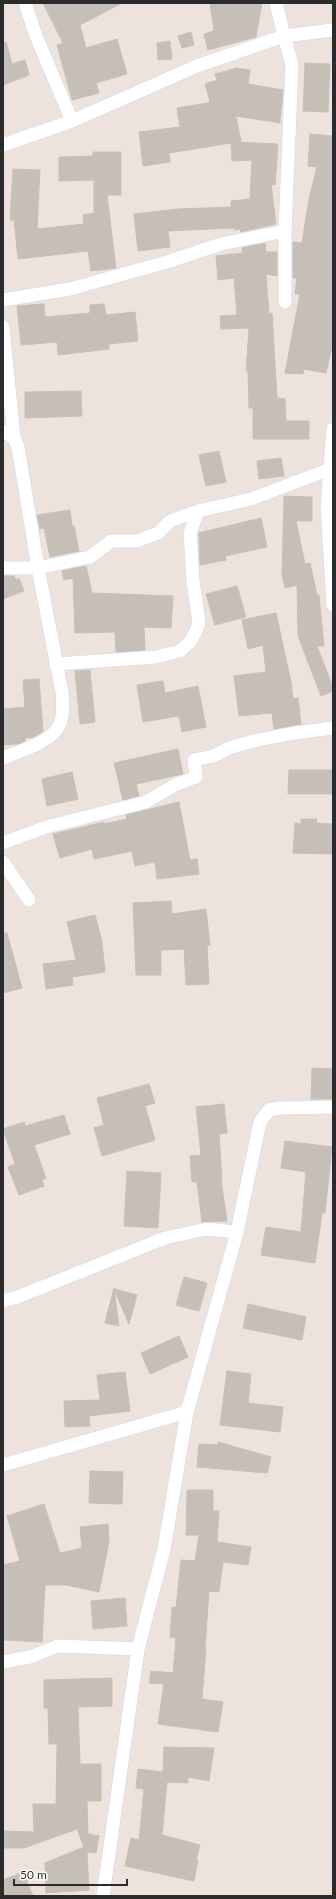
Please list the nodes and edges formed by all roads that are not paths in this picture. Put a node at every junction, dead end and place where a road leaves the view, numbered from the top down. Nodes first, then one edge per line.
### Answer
1 (25, 3) edge
2 (276, 3) edge
3 (333, 30) edge
4 (284, 36) junction
5 (72, 121) junction
6 (3, 145) edge
7 (285, 231) junction
8 (3, 300) edge
9 (284, 302) dead end
10 (3, 327) edge
11 (333, 429) edge
12 (3, 431) edge
13 (14, 438) junction
14 (330, 470) junction
15 (198, 511) junction
16 (3, 568) edge
17 (38, 568) junction
18 (333, 605) edge
19 (56, 664) junction
20 (333, 728) edge
21 (3, 758) edge
22 (3, 843) edge
23 (3, 862) edge
24 (29, 900) dead end
25 (333, 1107) edge
26 (237, 1232) junction
27 (3, 1301) edge
28 (187, 1412) junction
29 (3, 1465) edge
30 (138, 1649) junction
31 (3, 1662) edge
32 (103, 1896) edge

1 - 5 street
2 - 4 street
3 - 4 street
4 - 5 street
4 - 7 street
5 - 6 street
7 - 8 street
7 - 9 street
10 - 13 street
11 - 14 street
12 - 13 street
13 - 17 street
14 - 15 street
14 - 18 street
15 - 17 street
15 - 19 street
16 - 17 street
17 - 19 street
19 - 21 street
20 - 22 street
23 - 24 street
25 - 26 street
26 - 27 street
26 - 28 street
28 - 29 street
28 - 30 street
30 - 31 street
30 - 32 street

